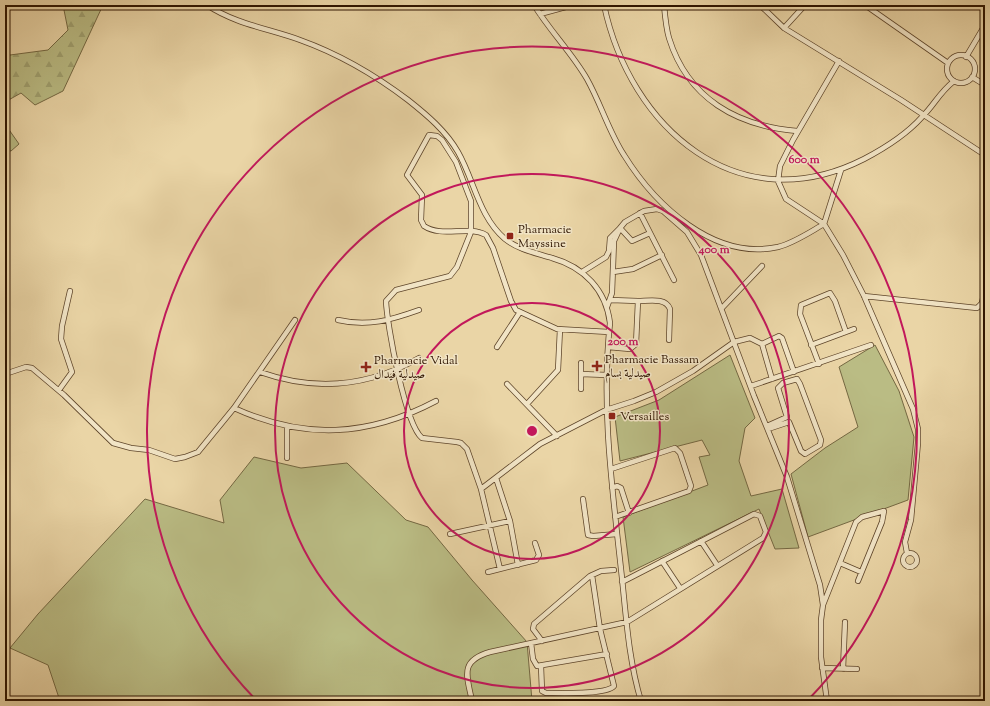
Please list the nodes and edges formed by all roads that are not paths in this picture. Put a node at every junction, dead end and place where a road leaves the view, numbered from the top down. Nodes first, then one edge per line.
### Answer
1 (207, 5) edge
2 (534, 5) edge
3 (572, 5) edge
4 (604, 5) edge
5 (664, 5) edge
6 (760, 5) edge
7 (805, 5) edge
8 (865, 5) edge
9 (540, 14) junction
10 (985, 25) edge
11 (784, 28) junction
12 (966, 57) junction
13 (839, 61) junction
14 (948, 63) junction
15 (972, 77) junction
16 (954, 81) junction
17 (985, 85) edge
18 (924, 116) junction
19 (798, 131) junction
20 (985, 155) edge
21 (840, 170) junction
22 (778, 181) junction
23 (640, 213) junction
24 (824, 224) junction
25 (620, 228) junction
26 (471, 232) junction
27 (650, 233) junction
28 (662, 255) junction
29 (762, 266) dead end
30 (582, 272) junction
31 (613, 272) junction
32 (674, 280) dead end
33 (985, 289) edge
34 (70, 291) dead end
35 (864, 296) junction
36 (611, 300) junction
37 (638, 301) junction
38 (607, 307) junction
39 (722, 308) junction
40 (419, 310) dead end
41 (520, 312) junction
42 (295, 320) dead end
43 (338, 320) dead end
44 (388, 321) junction
45 (560, 329) junction
46 (854, 329) dead end
47 (609, 332) junction
48 (846, 332) junction
49 (669, 340) dead end
50 (734, 342) junction
51 (762, 344) junction
52 (811, 345) junction
53 (871, 345) dead end
54 (498, 347) dead end
55 (608, 347) junction
56 (419, 358) dead end
57 (582, 363) dead end
58 (818, 364) junction
59 (398, 370) junction
60 (260, 372) junction
61 (794, 372) junction
62 (5, 374) edge
63 (581, 374) junction
64 (607, 375) junction
65 (772, 379) junction
66 (507, 384) dead end
67 (751, 386) junction
68 (581, 389) dead end
69 (59, 390) junction
70 (436, 402) dead end
71 (527, 404) junction
72 (234, 408) junction
73 (606, 410) junction
74 (409, 415) junction
75 (287, 426) junction
76 (768, 428) junction
77 (557, 436) junction
78 (286, 458) dead end
79 (611, 469) junction
80 (496, 478) junction
81 (612, 488) junction
82 (481, 489) junction
83 (583, 499) dead end
84 (628, 513) junction
85 (615, 517) junction
86 (510, 521) junction
87 (490, 525) junction
88 (450, 534) dead end
89 (617, 534) junction
90 (701, 541) junction
91 (535, 543) dead end
92 (907, 553) dead end
93 (662, 561) junction
94 (840, 563) junction
95 (518, 565) junction
96 (717, 565) junction
97 (500, 568) junction
98 (614, 570) dead end
99 (488, 572) dead end
100 (861, 572) junction
101 (592, 575) junction
102 (858, 581) dead end
103 (622, 582) junction
104 (680, 588) junction
105 (823, 605) junction
106 (627, 622) junction
107 (845, 622) dead end
108 (600, 629) junction
109 (542, 641) junction
110 (531, 643) junction
111 (607, 654) junction
112 (541, 666) junction
113 (822, 668) junction
114 (843, 669) junction
115 (857, 669) dead end
116 (472, 701) edge
117 (641, 701) edge
118 (827, 701) edge

1 - 30 street
2 - 9 street
3 - 9 street
4 - 22 street
5 - 19 street
6 - 11 street
7 - 11 street
8 - 14 street
9 - 24 street
10 - 12 street
11 - 13 street
12 - 14 street
12 - 15 street
13 - 18 street
13 - 19 street
14 - 16 street
15 - 16 street
15 - 17 street
16 - 18 street
18 - 20 street
18 - 21 street
19 - 22 street
21 - 22 street
21 - 24 street
22 - 24 street
23 - 25 street
23 - 27 street
23 - 39 street
24 - 35 street
25 - 27 street
25 - 30 street
25 - 31 street
26 - 26 street
26 - 41 street
26 - 44 street
27 - 28 street
28 - 31 street
28 - 32 street
29 - 39 street
30 - 38 street
31 - 36 street
33 - 35 street
34 - 69 street
35 - 92 street
36 - 37 street
36 - 38 street
37 - 49 street
37 - 55 street
38 - 47 street
39 - 50 street
40 - 44 street
41 - 45 street
41 - 54 street
42 - 60 street
43 - 44 street
44 - 59 street
45 - 47 street
45 - 71 street
46 - 48 street
47 - 55 street
48 - 52 street
48 - 52 street
50 - 51 street
50 - 67 street
50 - 73 street
51 - 61 street
51 - 65 street
52 - 58 street
53 - 58 street
55 - 64 street
56 - 59 street
57 - 63 street
58 - 61 street
59 - 60 street
59 - 74 street
60 - 72 street
61 - 65 street
62 - 69 street
63 - 64 street
63 - 68 street
64 - 73 street
65 - 67 street
66 - 71 street
67 - 76 street
69 - 72 street
70 - 74 street
71 - 77 street
72 - 75 street
73 - 77 street
73 - 79 street
74 - 75 street
74 - 82 street
75 - 78 street
76 - 76 street
76 - 105 street
77 - 80 street
79 - 81 street
79 - 84 street
80 - 82 street
80 - 86 street
81 - 84 street
81 - 85 street
82 - 87 street
83 - 89 street
84 - 85 street
85 - 89 street
86 - 87 street
86 - 95 street
87 - 88 street
87 - 97 street
89 - 103 street
90 - 93 street
90 - 96 street
90 - 96 street
91 - 95 street
93 - 103 street
93 - 104 street
94 - 100 street
94 - 100 street
94 - 105 street
95 - 97 street
96 - 104 street
97 - 99 street
98 - 101 street
100 - 102 street
101 - 108 street
101 - 109 street
103 - 106 street
104 - 106 street
105 - 113 street
106 - 108 street
106 - 117 street
107 - 114 street
108 - 109 street
108 - 111 street
109 - 110 street
110 - 112 street
110 - 116 street
111 - 112 street
111 - 112 street
113 - 114 street
113 - 118 street
114 - 115 street

